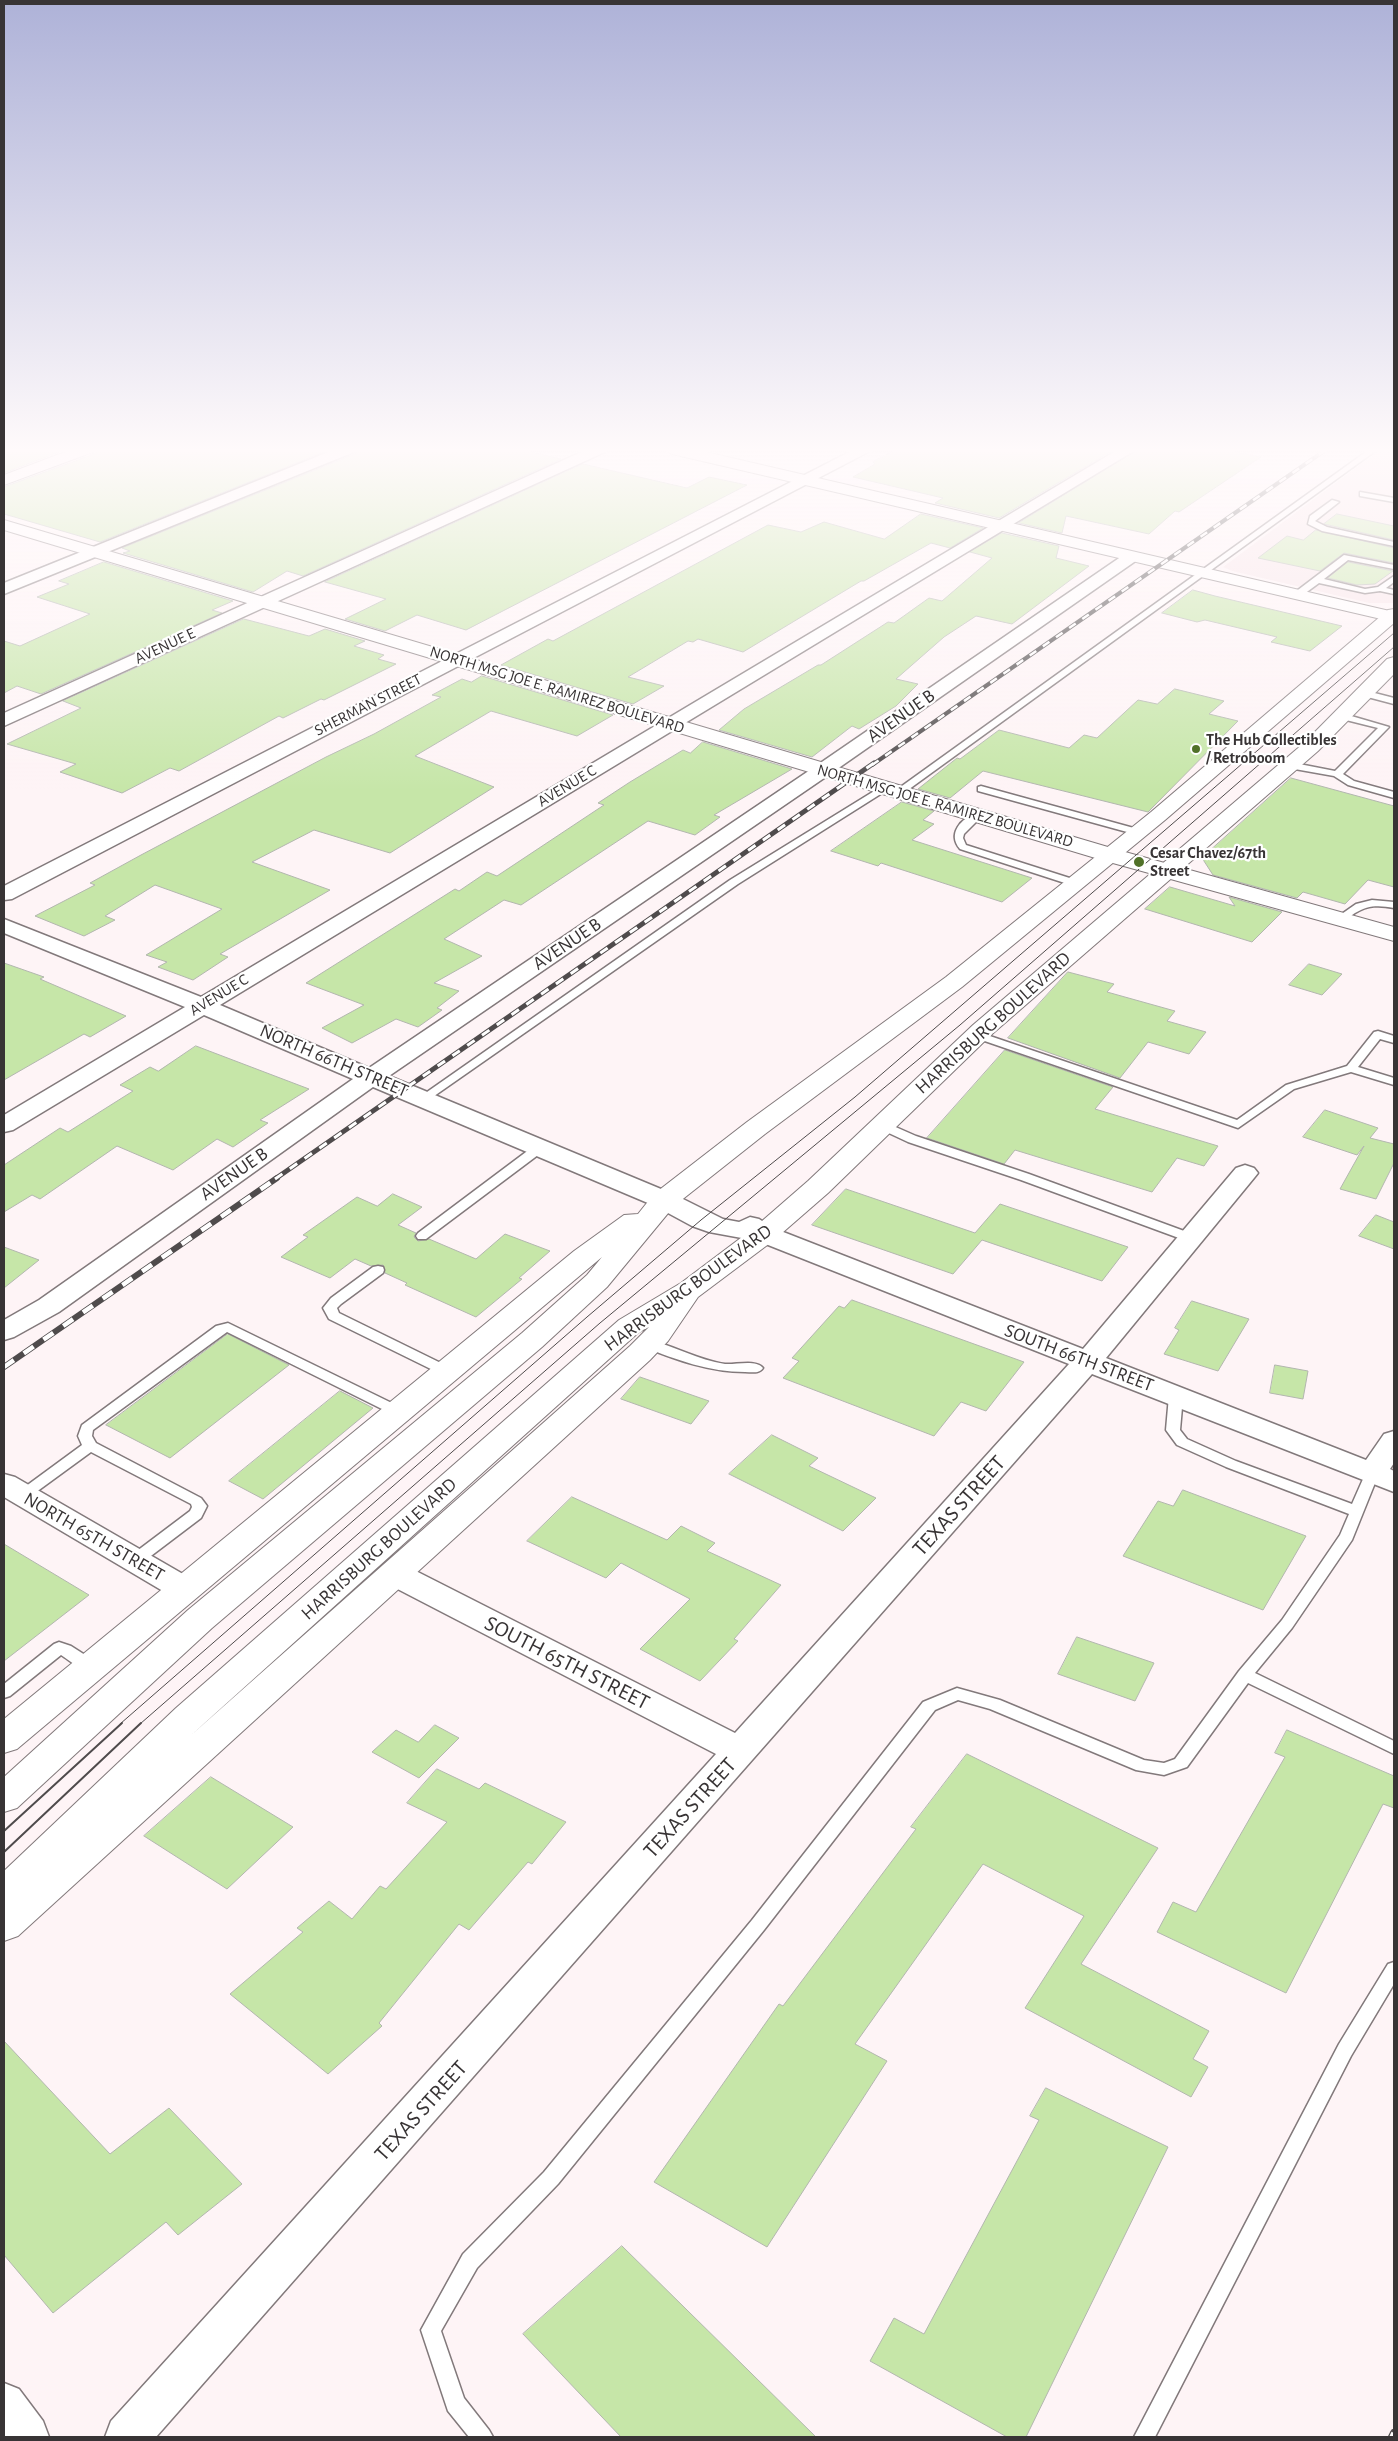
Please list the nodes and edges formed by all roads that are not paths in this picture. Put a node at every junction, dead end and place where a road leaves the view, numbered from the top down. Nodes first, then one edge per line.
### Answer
1 (70, 563) edge
2 (132, 563) edge
3 (348, 563) edge
4 (646, 563) edge
5 (943, 563) edge
6 (1121, 563) edge
7 (1157, 563) edge
8 (1218, 563) edge
9 (1340, 563) edge
10 (1375, 563) edge
11 (1394, 567) edge
12 (1204, 573) junction
13 (1394, 578) edge
14 (1318, 580) junction
15 (4, 589) edge
16 (1380, 589) junction
17 (1394, 592) edge
18 (1297, 595) junction
19 (259, 603) junction
20 (1393, 616) edge
21 (457, 660) junction
22 (1394, 663) edge
23 (1363, 693) junction
24 (1394, 701) edge
25 (1342, 716) junction
26 (4, 720) edge
27 (670, 724) junction
28 (1394, 725) edge
29 (1384, 727) junction
30 (1289, 765) junction
31 (823, 770) junction
32 (1338, 774) junction
33 (981, 789) dead end
34 (891, 790) junction
35 (1394, 795) edge
36 (977, 816) junction
37 (1138, 832) junction
38 (1110, 855) junction
39 (1168, 869) junction
40 (1075, 883) junction
41 (4, 894) edge
42 (1394, 905) edge
43 (1341, 918) junction
44 (4, 925) edge
45 (1394, 934) edge
46 (202, 1005) junction
47 (977, 1035) junction
48 (1394, 1040) edge
49 (1352, 1068) junction
50 (370, 1078) junction
51 (1394, 1082) edge
52 (422, 1098) junction
53 (4, 1125) edge
54 (882, 1125) junction
55 (538, 1149) junction
56 (1245, 1172) dead end
57 (664, 1200) junction
58 (764, 1234) junction
59 (422, 1236) dead end
60 (1191, 1238) junction
61 (378, 1270) dead end
62 (691, 1289) junction
63 (4, 1331) edge
64 (648, 1344) junction
65 (1088, 1361) junction
66 (756, 1368) dead end
67 (446, 1371) junction
68 (1176, 1396) junction
69 (397, 1411) junction
70 (1394, 1441) edge
71 (90, 1446) junction
72 (1383, 1478) edge
73 (13, 1490) edge
74 (1356, 1511) junction
75 (134, 1561) junction
76 (395, 1574) junction
77 (184, 1589) junction
78 (90, 1666) junction
79 (1245, 1674) junction
80 (4, 1692) edge
81 (4, 1739) edge
82 (1394, 1748) edge
83 (740, 1751) junction
84 (4, 1798) edge
85 (4, 1894) edge
86 (4, 1925) edge
87 (1394, 1969) edge
88 (4, 2404) edge
89 (26, 2437) edge
90 (128, 2437) edge
91 (482, 2437) edge
92 (1144, 2437) edge

1 - 15 street
2 - 19 main road, NORTH MSG JOE E. RAMIREZ BOULEVARD
3 - 19 street, AVENUE E
4 - 21 street, SHERMAN STREET
5 - 27 street, AVENUE C
6 - 31 street, AVENUE B
7 - 12 main road
8 - 12 lane
9 - 14 lane
10 - 11 lane
12 - 18 main road
12 - 34 lane
13 - 16 lane
14 - 16 lane
14 - 18 lane
16 - 17 lane
18 - 20 main road
19 - 21 main road, NORTH MSG JOE E. RAMIREZ BOULEVARD
19 - 26 street, AVENUE E
20 - 37 main road
21 - 27 main road, NORTH MSG JOE E. RAMIREZ BOULEVARD
21 - 41 street, SHERMAN STREET
22 - 23 main road, HARRISBURG BOULEVARD
23 - 24 lane
23 - 25 main road, HARRISBURG BOULEVARD
25 - 29 lane
25 - 30 main road, HARRISBURG BOULEVARD
27 - 31 main road, NORTH MSG JOE E. RAMIREZ BOULEVARD
27 - 46 street, AVENUE C
28 - 29 lane
29 - 32 lane
30 - 32 lane
30 - 39 main road, HARRISBURG BOULEVARD
31 - 34 main road, NORTH MSG JOE E. RAMIREZ BOULEVARD
31 - 50 street, AVENUE B
32 - 35 lane
33 - 37 lane
34 - 36 main road, NORTH MSG JOE E. RAMIREZ BOULEVARD
34 - 52 lane
36 - 38 main road, NORTH MSG JOE E. RAMIREZ BOULEVARD
36 - 40 lane
37 - 38 main road
38 - 39 main road, NORTH MSG JOE E. RAMIREZ BOULEVARD
38 - 40 main road
39 - 43 main road, NORTH MSG JOE E. RAMIREZ BOULEVARD
39 - 47 main road, HARRISBURG BOULEVARD
40 - 57 main road
42 - 43 lane
43 - 45 main road, NORTH MSG JOE E. RAMIREZ BOULEVARD
44 - 46 street, NORTH 66TH STREET
46 - 50 street, NORTH 66TH STREET
46 - 53 street, AVENUE C
47 - 49 lane
47 - 54 main road, HARRISBURG BOULEVARD
48 - 49 lane
49 - 51 lane
50 - 52 street, NORTH 66TH STREET
50 - 63 street, AVENUE B
52 - 55 street, NORTH 66TH STREET
54 - 58 main road, HARRISBURG BOULEVARD
54 - 60 lane
55 - 57 street, NORTH 66TH STREET
55 - 59 lane
56 - 60 street, TEXAS STREET
57 - 58 street, SOUTH 66TH STREET
57 - 67 main road
57 - 84 main road
58 - 62 main road, HARRISBURG BOULEVARD
58 - 65 street, SOUTH 66TH STREET
60 - 65 street, TEXAS STREET
61 - 67 lane
62 - 64 main road
62 - 85 main road, HARRISBURG BOULEVARD
64 - 66 lane
64 - 76 main road
65 - 68 street, SOUTH 66TH STREET
65 - 83 street, TEXAS STREET
67 - 69 main road
68 - 72 street, SOUTH 66TH STREET
68 - 74 lane
69 - 71 lane
69 - 77 main road
70 - 72 street
71 - 73 lane
71 - 75 lane
72 - 74 lane
73 - 75 street, NORTH 65TH STREET
74 - 79 lane
75 - 77 street, NORTH 65TH STREET
76 - 83 street, SOUTH 65TH STREET
76 - 86 main road
77 - 78 main road
78 - 80 lane
78 - 81 main road
79 - 82 lane
79 - 91 lane
83 - 90 street, TEXAS STREET
87 - 92 lane
88 - 89 street

